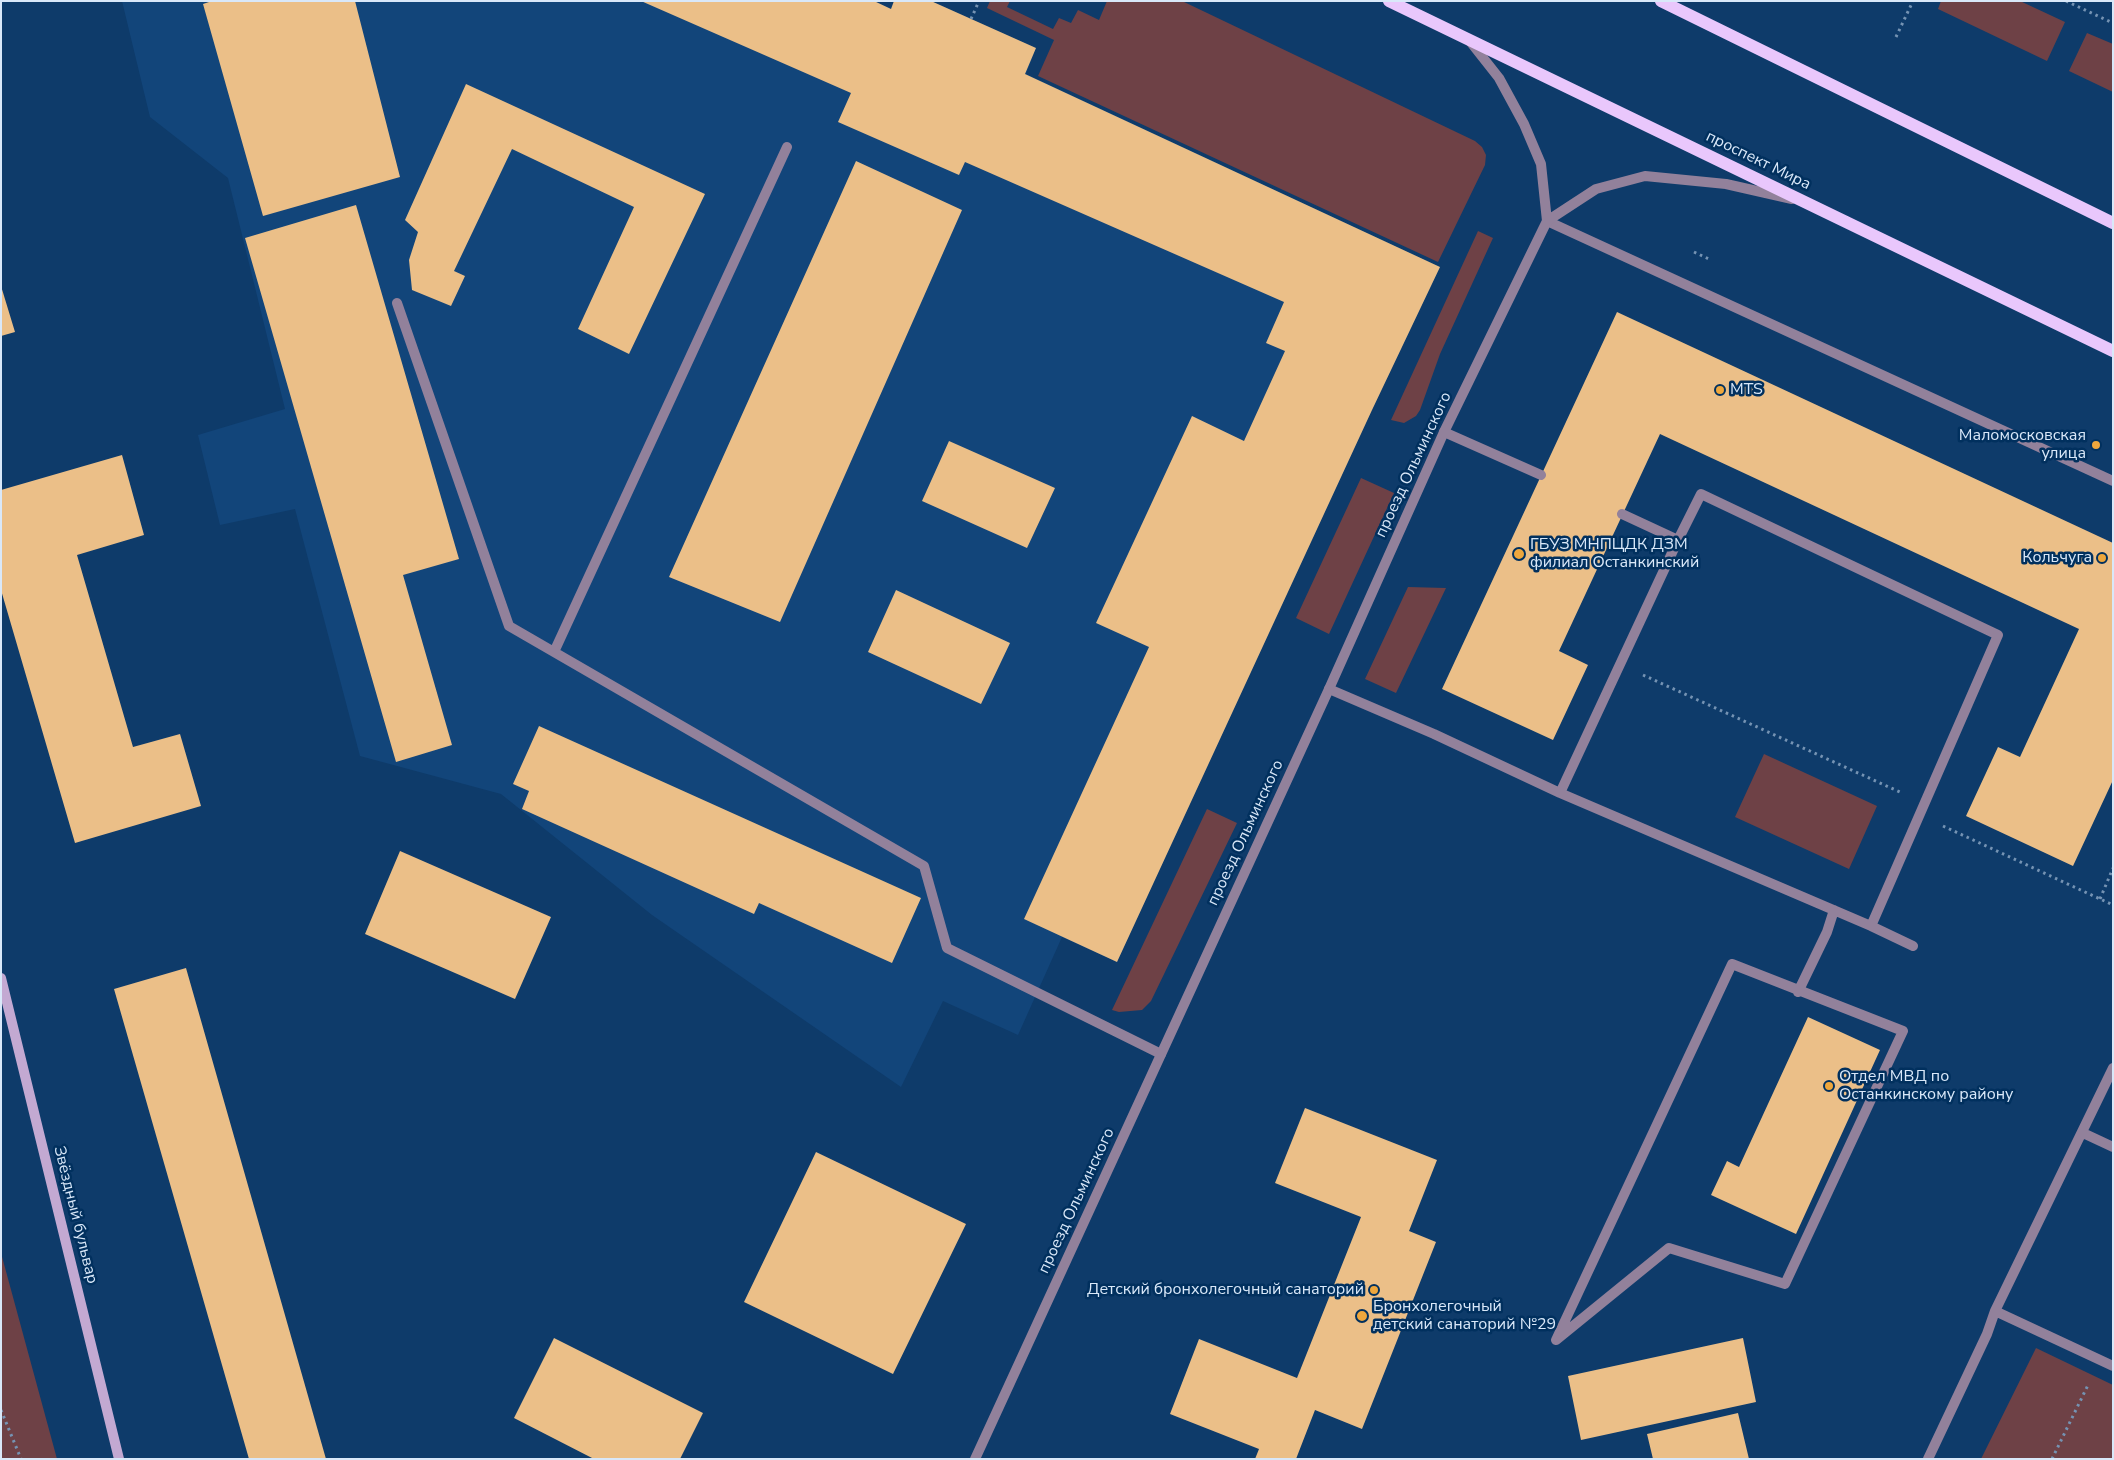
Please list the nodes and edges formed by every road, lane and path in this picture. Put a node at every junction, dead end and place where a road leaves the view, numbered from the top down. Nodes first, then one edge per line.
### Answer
1 (978, 1) edge
2 (1389, 1) edge
3 (1661, 1) edge
4 (1913, 1) edge
5 (2066, 1) edge
6 (971, 19) dead end
7 (2113, 23) edge
8 (1896, 37) dead end
9 (1468, 39) junction
10 (787, 147) dead end
11 (1807, 203) junction
12 (1548, 221) junction
13 (2113, 223) edge
14 (1694, 252) dead end
15 (1709, 259) dead end
16 (396, 303) dead end
17 (2113, 351) edge
18 (1444, 432) junction
19 (1541, 476) dead end
20 (2113, 481) edge
21 (1622, 514) dead end
22 (1678, 540) junction
23 (554, 652) junction
24 (1620, 665) junction
25 (1329, 689) junction
26 (1560, 793) junction
27 (1923, 803) junction
28 (2113, 868) edge
29 (2100, 899) junction
30 (2113, 905) edge
31 (1834, 910) junction
32 (1871, 926) junction
33 (1913, 946) dead end
34 (1, 978) edge
35 (1798, 992) junction
36 (1161, 1054) junction
37 (2113, 1068) edge
38 (2083, 1132) junction
39 (2113, 1147) edge
40 (1995, 1312) junction
41 (2100, 1360) junction
42 (2113, 1366) edge
43 (1, 1410) edge
44 (20, 1459) edge
45 (119, 1459) edge
46 (975, 1459) edge
47 (1928, 1459) edge
48 (2052, 1459) edge

1 - 6 path
2 - 9 main road, проспект Мира
3 - 13 main road
4 - 8 path
5 - 7 path
9 - 11 main road, проспект Мира
9 - 12 street
10 - 23 street
11 - 12 street
11 - 17 main road, проспект Мира
12 - 18 street, проезд Ольминского
12 - 20 street
14 - 15 path
16 - 23 street
18 - 19 street
18 - 25 street, проезд Ольминского
21 - 22 street
22 - 24 street
22 - 27 street
23 - 36 street
24 - 26 street
24 - 27 path
25 - 26 street
25 - 36 street, проезд Ольминского
26 - 31 street
27 - 29 path
27 - 32 street
28 - 29 path
29 - 30 path
31 - 32 street
31 - 35 street
32 - 33 street
34 - 45 street, Звёздный бульвар
35 - 35 street
36 - 46 street, проезд Ольминского
37 - 38 street
38 - 39 street
38 - 40 street
40 - 41 street
40 - 47 street
41 - 42 street
41 - 48 path
43 - 44 path

